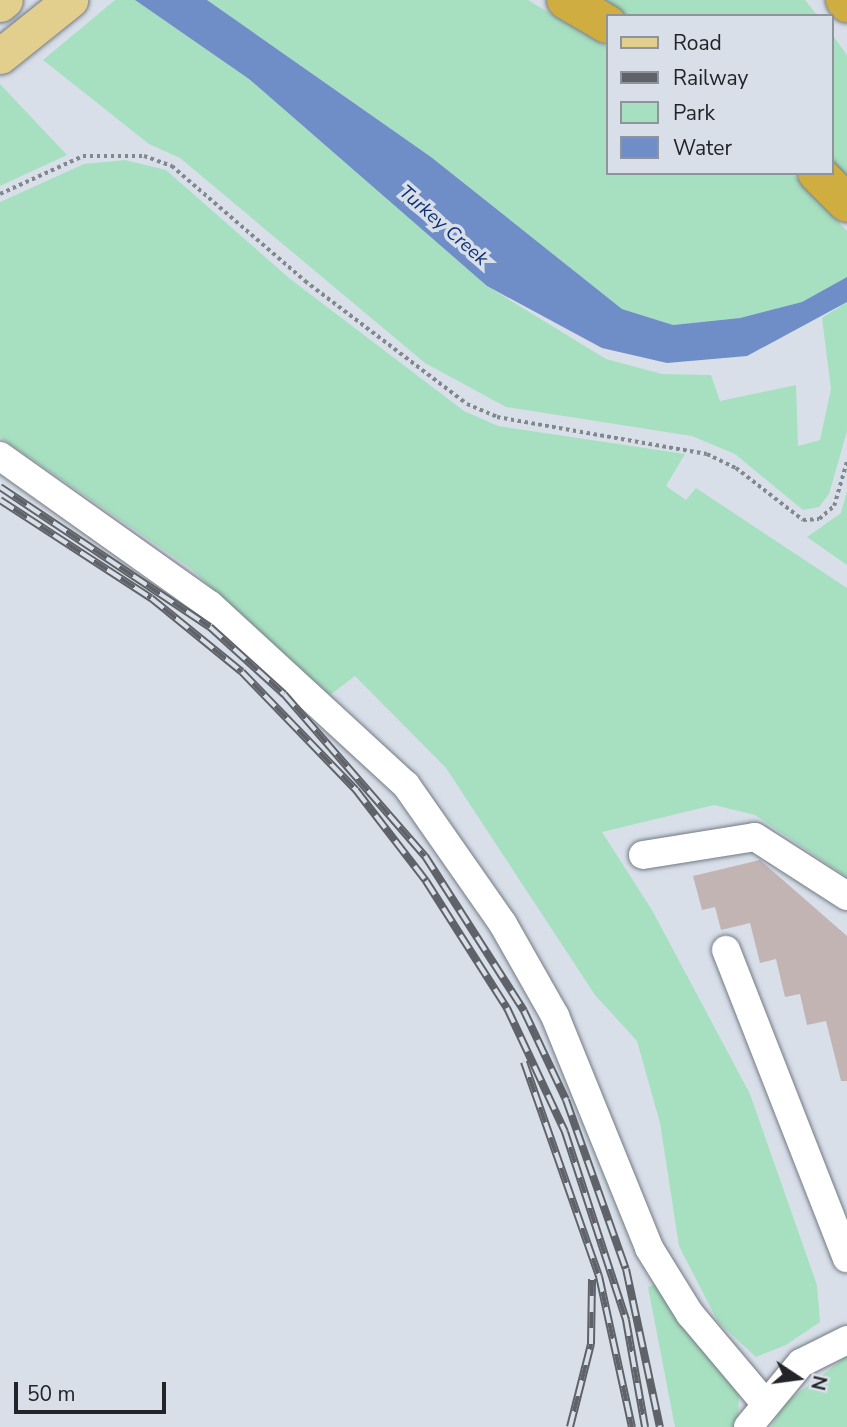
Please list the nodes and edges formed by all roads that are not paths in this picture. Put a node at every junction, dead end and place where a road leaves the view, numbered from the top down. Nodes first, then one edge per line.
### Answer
1 (5, 0) edge
2 (70, 0) edge
3 (566, 0) edge
4 (0, 4) edge
5 (606, 23) edge
6 (0, 56) edge
7 (819, 175) edge
8 (847, 203) edge
9 (0, 456) edge
10 (643, 855) dead end
11 (847, 896) edge
12 (726, 950) dead end
13 (844, 1244) edge
14 (847, 1340) edge
15 (764, 1402) junction
16 (748, 1427) edge

1 - 4 main road
2 - 6 main road
3 - 5 highway
7 - 8 highway
9 - 15 street
10 - 11 street
12 - 13 street
14 - 15 street
15 - 16 street

